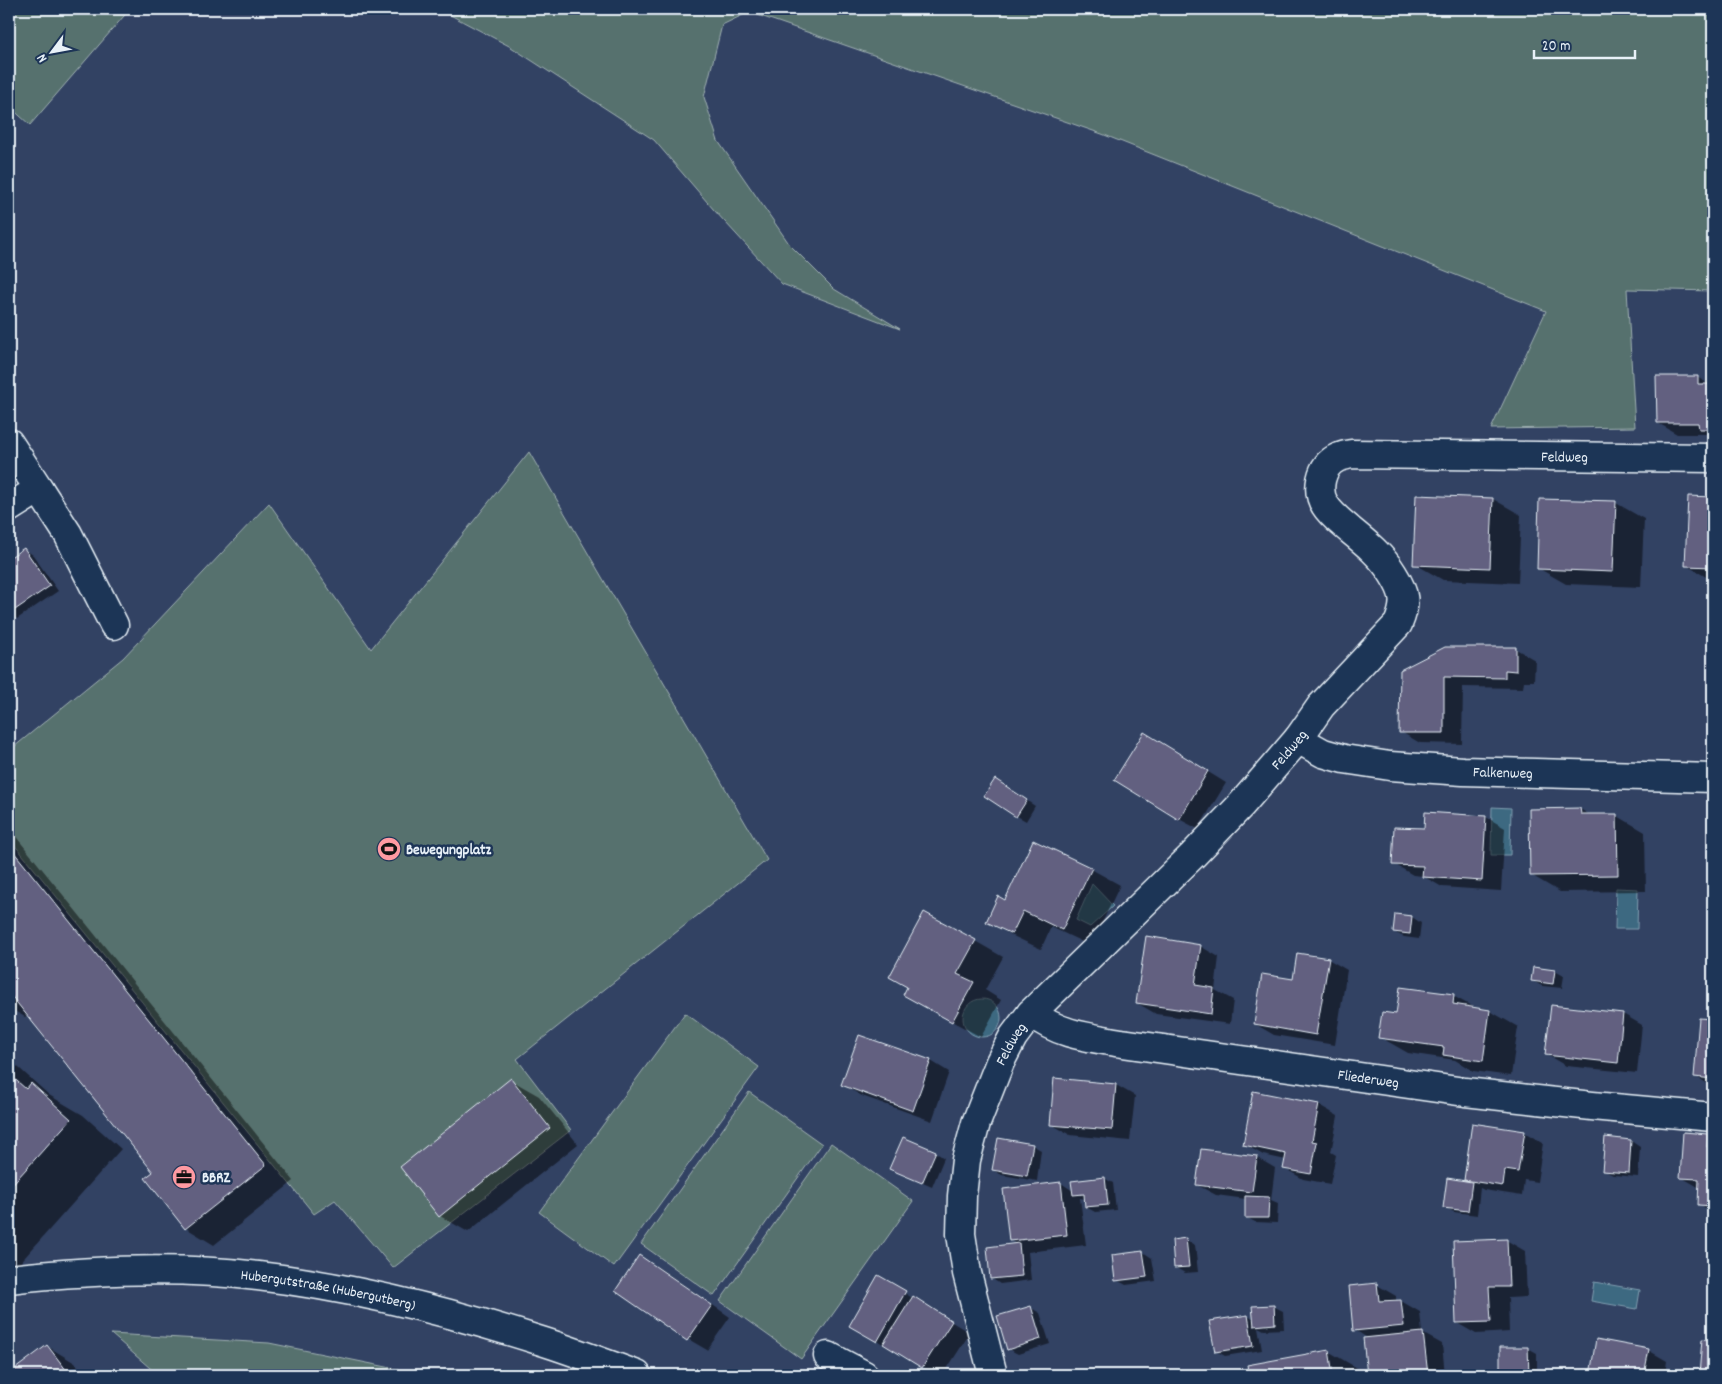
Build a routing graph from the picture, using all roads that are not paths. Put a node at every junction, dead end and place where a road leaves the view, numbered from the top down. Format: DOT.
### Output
graph roads {
  1 [pos="9,443"];
  2 [pos="1713,458"];
  3 [pos="39,489"];
  4 [pos="9,508"];
  5 [pos="114,626"];
  6 [pos="1298,739"];
  7 [pos="1713,778"];
  8 [pos="1031,1013"];
  9 [pos="1713,1117"];
  10 [pos="9,1279"];
  11 [pos="828,1356"];
  12 [pos="637,1375"];
  13 [pos="864,1375"];
  14 [pos="994,1375"];
  1 -- 3 [label="street"];
  2 -- 6 [label="street, Feldweg"];
  3 -- 4 [label="street"];
  3 -- 5 [label="street"];
  6 -- 7 [label="street, Falkenweg"];
  6 -- 8 [label="street, Feldweg"];
  8 -- 9 [label="street, Fliederweg"];
  8 -- 14 [label="street, Feldweg"];
  10 -- 12 [label="street, Hubergutstraße (Hubergutberg)"];
  11 -- 13 [label="street"];
}
